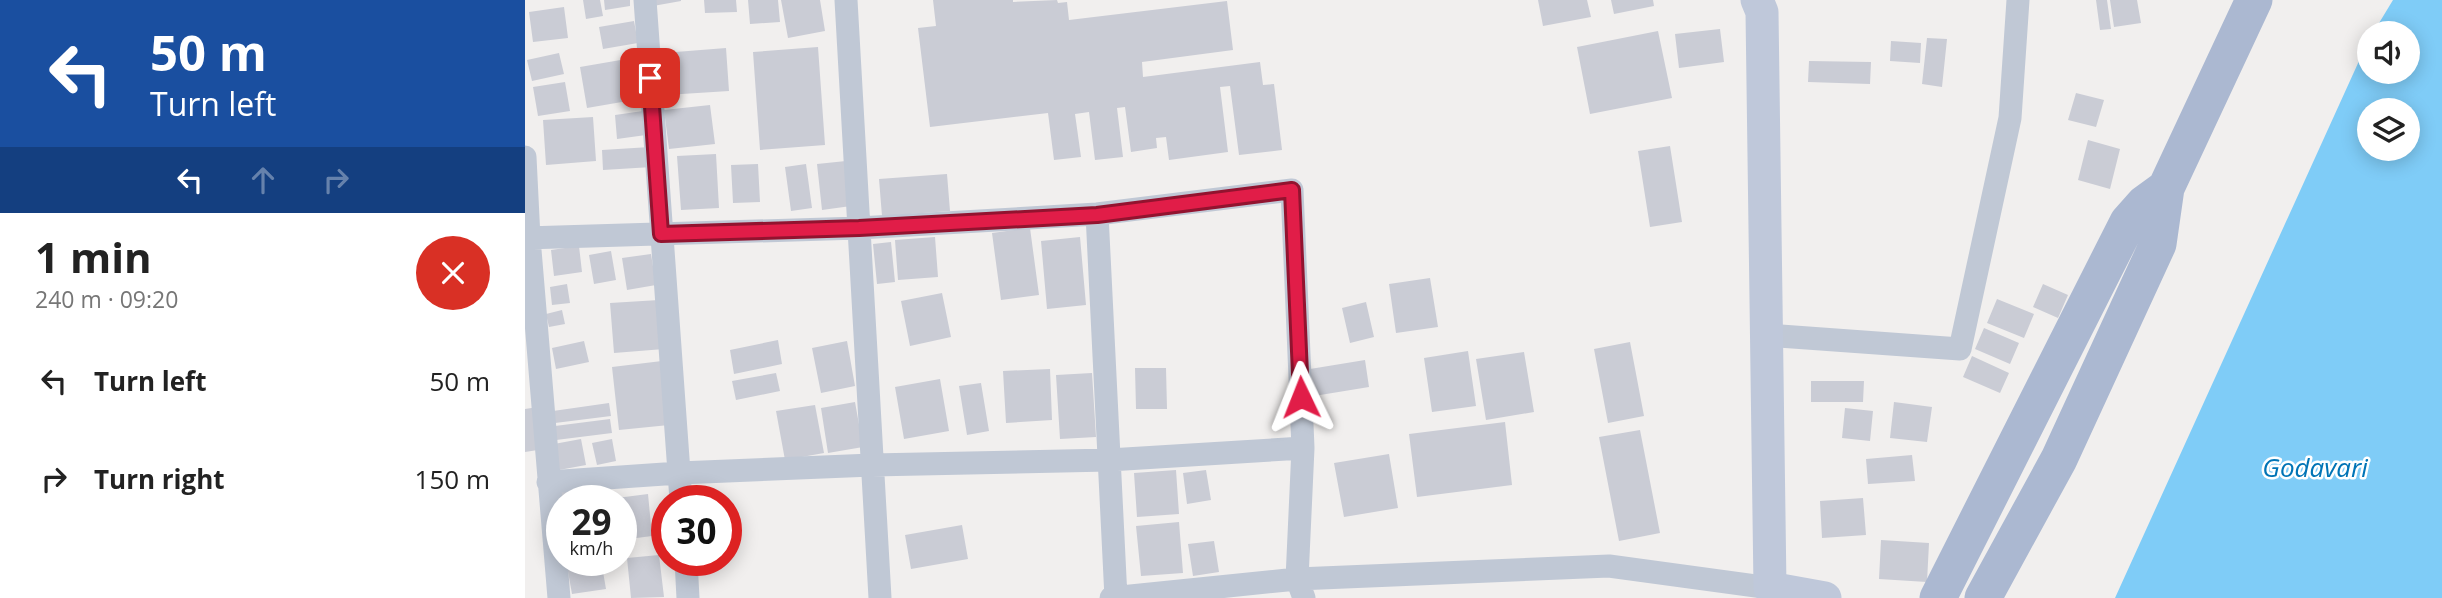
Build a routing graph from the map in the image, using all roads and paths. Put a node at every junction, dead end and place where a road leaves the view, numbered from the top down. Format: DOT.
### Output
graph roads {
  1 [pos="645,0"];
  2 [pos="846,0"];
  3 [pos="1757,0"];
  4 [pos="2018,0"];
  5 [pos="2254,0"];
  6 [pos="525,157"];
  7 [pos="2166,188"];
  8 [pos="1097,215"];
  9 [pos="859,228"];
  10 [pos="661,234"];
  11 [pos="527,238"];
  12 [pos="1766,335"];
  13 [pos="1303,448"];
  14 [pos="1109,460"];
  15 [pos="872,464"];
  16 [pos="679,473"];
  17 [pos="548,482"];
  18 [pos="680,485"];
  19 [pos="686,576"];
  20 [pos="1770,587"];
  21 [pos="1301,589"];
  22 [pos="559,598"];
  23 [pos="688,598"];
  24 [pos="880,598"];
  25 [pos="1115,598"];
  26 [pos="1825,598"];
  27 [pos="1938,598"];
  28 [pos="1983,598"];
  1 -- 10 [label="street"];
  2 -- 9 [label="street"];
  3 -- 12 [label="main road"];
  4 -- 12 [label="street"];
  5 -- 7 [label="main road"];
  6 -- 11 [label="street"];
  7 -- 27 [label="main road"];
  7 -- 28 [label="main road"];
  8 -- 9 [label="street"];
  8 -- 13 [label="street"];
  8 -- 14 [label="street"];
  9 -- 10 [label="street"];
  9 -- 15 [label="street"];
  10 -- 11 [label="street"];
  10 -- 16 [label="street"];
  11 -- 17 [label="street"];
  12 -- 20 [label="main road"];
  13 -- 14 [label="street"];
  13 -- 21 [label="street"];
  14 -- 15 [label="street"];
  14 -- 25 [label="street"];
  15 -- 16 [label="street"];
  15 -- 24 [label="street"];
  16 -- 17 [label="street"];
  16 -- 18 [label="street"];
  17 -- 22 [label="street"];
  19 -- 23 [label="street"];
  20 -- 21 [label="street"];
  20 -- 26 [label="main road"];
  21 -- 25 [label="street"];
}
